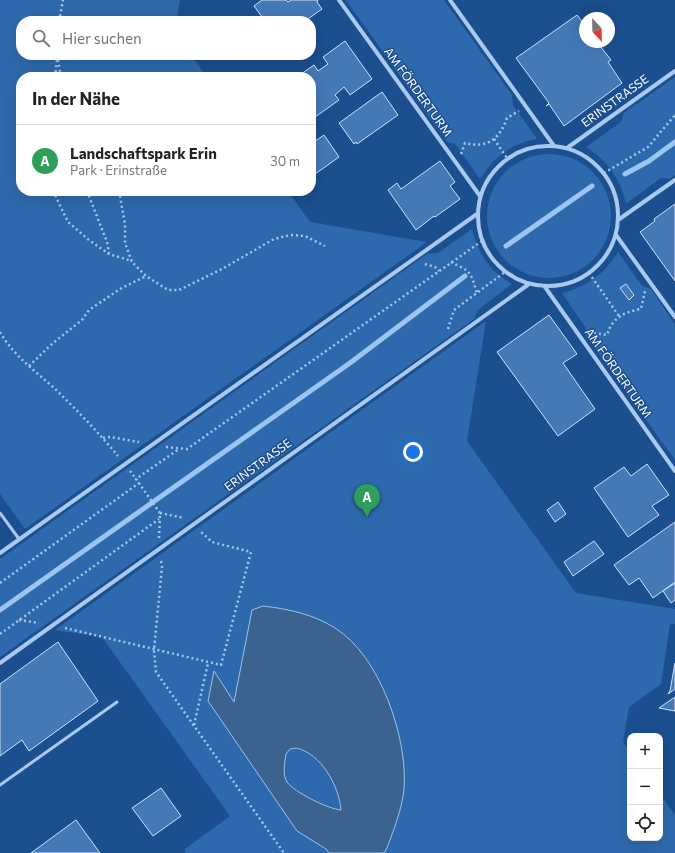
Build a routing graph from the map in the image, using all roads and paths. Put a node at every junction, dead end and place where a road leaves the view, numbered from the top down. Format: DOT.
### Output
graph roads {
  1 [pos="63,0"];
  2 [pos="339,0"];
  3 [pos="450,0"];
  4 [pos="60,16"];
  5 [pos="57,60"];
  6 [pos="58,60"];
  7 [pos="675,71"];
  8 [pos="55,72"];
  9 [pos="60,72"];
  10 [pos="526,107"];
  11 [pos="675,115"];
  12 [pos="494,139"];
  13 [pos="554,146"];
  14 [pos="567,148"];
  15 [pos="507,158"];
  16 [pos="454,159"];
  17 [pos="604,173"];
  18 [pos="675,180"];
  19 [pos="55,196"];
  20 [pos="89,196"];
  21 [pos="120,196"];
  22 [pos="480,196"];
  23 [pos="477,214"];
  24 [pos="618,220"];
  25 [pos="616,235"];
  26 [pos="482,241"];
  27 [pos="324,246"];
  28 [pos="109,254"];
  29 [pos="414,259"];
  30 [pos="132,262"];
  31 [pos="451,262"];
  32 [pos="439,271"];
  33 [pos="505,272"];
  34 [pos="589,274"];
  35 [pos="146,276"];
  36 [pos="651,283"];
  37 [pos="528,284"];
  38 [pos="545,287"];
  39 [pos="476,293"];
  40 [pos="619,316"];
  41 [pos="675,317"];
  42 [pos="0,332"];
  43 [pos="579,335"];
  44 [pos="447,343"];
  45 [pos="29,366"];
  46 [pos="125,465"];
  47 [pos="675,471"];
  48 [pos="136,479"];
  49 [pos="139,483"];
  50 [pos="0,513"];
  51 [pos="160,513"];
  52 [pos="160,519"];
  53 [pos="194,524"];
  54 [pos="19,540"];
  55 [pos="159,549"];
  56 [pos="0,553"];
  57 [pos="0,583"];
  58 [pos="20,620"];
  59 [pos="53,625"];
  60 [pos="0,634"];
  61 [pos="154,650"];
  62 [pos="0,663"];
  63 [pos="208,663"];
  64 [pos="117,702"];
  65 [pos="194,726"];
  66 [pos="0,785"];
  67 [pos="284,853"];
  1 -- 4 [label="path"];
  2 -- 16 [label="street, AM FÖRDERTURM"];
  3 -- 10 [label="street"];
  5 -- 8 [label="path"];
  6 -- 9 [label="path"];
  7 -- 14 [label="street, ERINSTRASSE"];
  10 -- 12 [label="path"];
  10 -- 13 [label="street"];
  11 -- 17 [label="path"];
  12 -- 15 [label="path"];
  12 -- 16 [label="path"];
  13 -- 14 [label="street"];
  13 -- 15 [label="street"];
  14 -- 17 [label="street"];
  15 -- 22 [label="street"];
  16 -- 22 [label="street, AM FÖRDERTURM"];
  17 -- 24 [label="street"];
  18 -- 24 [label="street"];
  19 -- 28 [label="path"];
  20 -- 28 [label="path"];
  21 -- 30 [label="path"];
  22 -- 23 [label="street"];
  23 -- 26 [label="street"];
  23 -- 29 [label="street"];
  24 -- 25 [label="street"];
  25 -- 34 [label="street"];
  25 -- 36 [label="street"];
  26 -- 31 [label="path"];
  26 -- 33 [label="street"];
  27 -- 35 [label="path"];
  28 -- 30 [label="path"];
  29 -- 32 [label="path"];
  29 -- 46 [label="street"];
  30 -- 35 [label="path"];
  31 -- 32 [label="path"];
  31 -- 39 [label="path"];
  32 -- 48 [label="path"];
  33 -- 37 [label="street"];
  33 -- 39 [label="path"];
  34 -- 38 [label="street"];
  34 -- 40 [label="path"];
  35 -- 45 [label="path"];
  36 -- 40 [label="path"];
  36 -- 41 [label="street"];
  37 -- 38 [label="street"];
  37 -- 44 [label="street, ERINSTRASSE"];
  38 -- 43 [label="street, AM FÖRDERTURM"];
  39 -- 44 [label="path"];
  40 -- 43 [label="path"];
  42 -- 45 [label="path"];
  43 -- 47 [label="street, AM FÖRDERTURM"];
  44 -- 53 [label="street, ERINSTRASSE"];
  45 -- 46 [label="path"];
  46 -- 48 [label="path"];
  46 -- 54 [label="street"];
  48 -- 49 [label="path"];
  49 -- 51 [label="path"];
  49 -- 57 [label="path"];
  50 -- 54 [label="lane"];
  51 -- 52 [label="path"];
  51 -- 53 [label="path"];
  52 -- 55 [label="path"];
  52 -- 58 [label="path"];
  53 -- 55 [label="street, ERINSTRASSE"];
  53 -- 63 [label="path"];
  54 -- 56 [label="street"];
  55 -- 59 [label="street, ERINSTRASSE"];
  55 -- 61 [label="path"];
  58 -- 59 [label="path"];
  58 -- 60 [label="path"];
  59 -- 61 [label="path"];
  59 -- 62 [label="street, ERINSTRASSE"];
  61 -- 63 [label="path"];
  61 -- 65 [label="path"];
  63 -- 65 [label="path"];
  64 -- 66 [label="lane"];
  65 -- 67 [label="path"];
}
